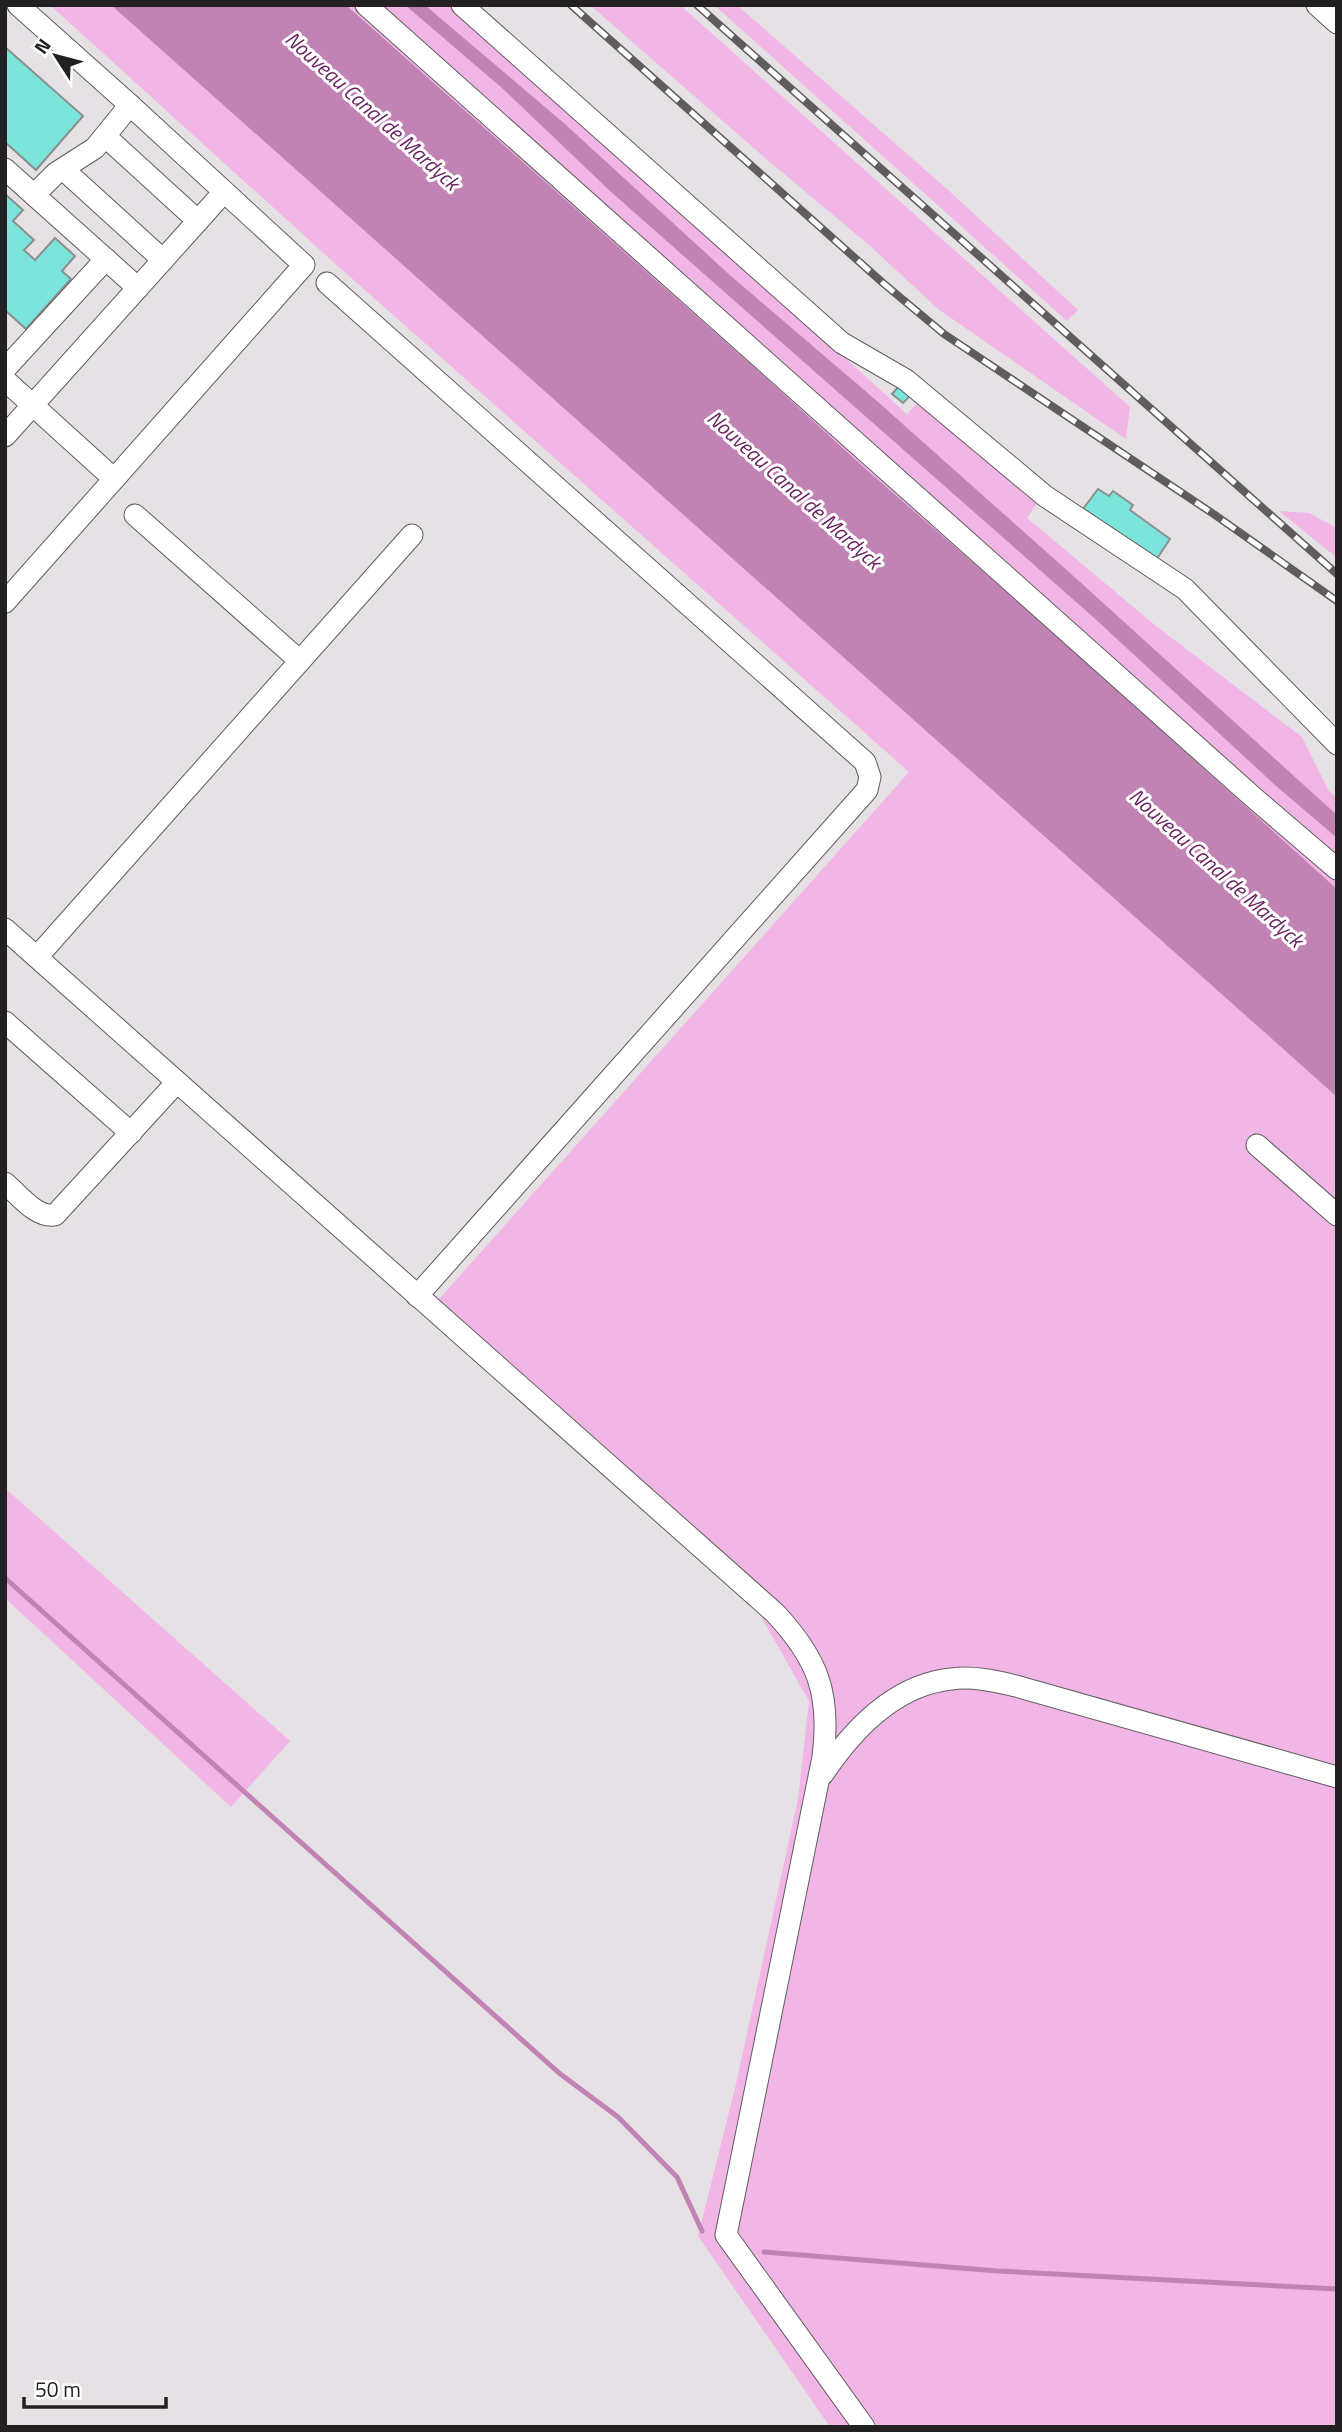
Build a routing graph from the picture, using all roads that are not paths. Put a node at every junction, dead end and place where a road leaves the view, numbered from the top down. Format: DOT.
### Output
graph roads {
  1 [pos="18,5"];
  2 [pos="366,5"];
  3 [pos="462,5"];
  4 [pos="1317,5"];
  5 [pos="1337,23"];
  6 [pos="130,105"];
  7 [pos="106,137"];
  8 [pos="5,169"];
  9 [pos="63,169"];
  10 [pos="223,193"];
  11 [pos="34,195"];
  12 [pos="198,221"];
  13 [pos="106,259"];
  14 [pos="163,260"];
  15 [pos="327,283"];
  16 [pos="138,288"];
  17 [pos="5,369"];
  18 [pos="5,380"];
  19 [pos="33,405"];
  20 [pos="5,436"];
  21 [pos="114,479"];
  22 [pos="135,515"];
  23 [pos="412,535"];
  24 [pos="5,601"];
  25 [pos="300,661"];
  26 [pos="1337,744"];
  27 [pos="1337,869"];
  28 [pos="5,929"];
  29 [pos="37,957"];
  30 [pos="5,1023"];
  31 [pos="177,1082"];
  32 [pos="131,1133"];
  33 [pos="1257,1145"];
  34 [pos="5,1184"];
  35 [pos="1337,1215"];
  36 [pos="424,1302"];
  37 [pos="1337,1777"];
  38 [pos="819,1778"];
  39 [pos="864,2427"];
  1 -- 6 [label="street"];
  2 -- 27 [label="street"];
  3 -- 26 [label="street"];
  4 -- 5 [label="street"];
  6 -- 7 [label="street"];
  6 -- 10 [label="street"];
  7 -- 9 [label="street"];
  7 -- 12 [label="street"];
  8 -- 11 [label="street"];
  9 -- 11 [label="street"];
  9 -- 14 [label="street"];
  10 -- 12 [label="street"];
  10 -- 21 [label="street"];
  11 -- 13 [label="street"];
  12 -- 14 [label="street"];
  13 -- 16 [label="street"];
  13 -- 17 [label="street"];
  14 -- 16 [label="street"];
  15 -- 36 [label="street"];
  16 -- 19 [label="street"];
  18 -- 19 [label="street"];
  19 -- 20 [label="street"];
  19 -- 21 [label="street"];
  21 -- 24 [label="street"];
  22 -- 25 [label="street"];
  23 -- 25 [label="street"];
  25 -- 29 [label="street"];
  28 -- 29 [label="street"];
  29 -- 31 [label="street"];
  30 -- 32 [label="street"];
  31 -- 32 [label="street"];
  31 -- 36 [label="street"];
  32 -- 34 [label="street"];
  33 -- 35 [label="street"];
  36 -- 38 [label="street"];
  37 -- 38 [label="street"];
  38 -- 39 [label="street"];
}
